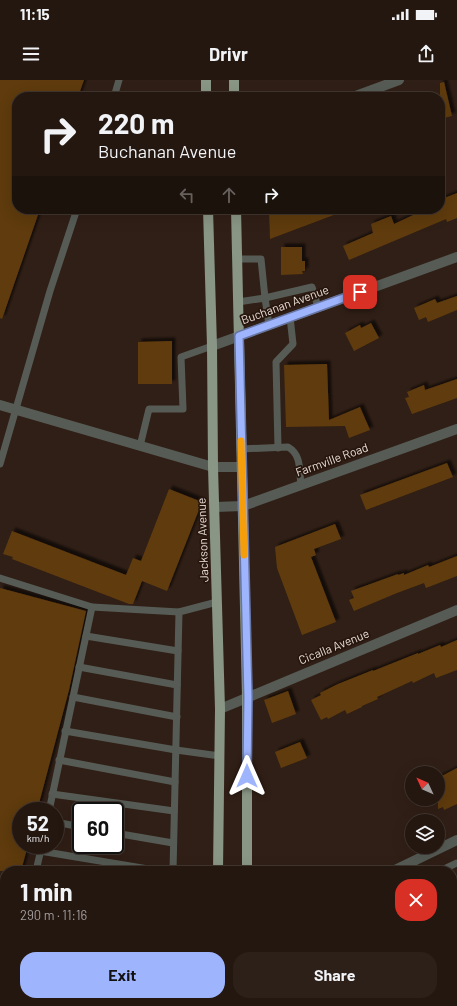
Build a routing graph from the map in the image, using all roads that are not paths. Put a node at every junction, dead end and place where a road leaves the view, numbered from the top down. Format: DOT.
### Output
graph roads {
  1 [pos="119,80"];
  2 [pos="206,80"];
  3 [pos="234,80"];
  4 [pos="399,80"];
  5 [pos="115,92"];
  6 [pos="206,92"];
  7 [pos="234,92"];
  8 [pos="367,92"];
  9 [pos="75,214"];
  10 [pos="208,214"];
  11 [pos="236,214"];
  12 [pos="457,257"];
  13 [pos="237,259"];
  14 [pos="265,298"];
  15 [pos="238,302"];
  16 [pos="318,307"];
  17 [pos="290,317"];
  18 [pos="269,325"];
  19 [pos="239,336"];
  20 [pos="212,346"];
  21 [pos="0,405"];
  22 [pos="17,410"];
  23 [pos="457,429"];
  24 [pos="140,446"];
  25 [pos="278,448"];
  26 [pos="241,449"];
  27 [pos="0,464"];
  28 [pos="213,467"];
  29 [pos="242,467"];
  30 [pos="301,486"];
  31 [pos="243,506"];
  32 [pos="215,507"];
  33 [pos="0,578"];
  34 [pos="218,602"];
  35 [pos="92,607"];
  36 [pos="457,610"];
  37 [pos="179,612"];
  38 [pos="86,636"];
  39 [pos="178,651"];
  40 [pos="79,667"];
  41 [pos="177,685"];
  42 [pos="73,697"];
  43 [pos="248,697"];
  44 [pos="220,709"];
  45 [pos="177,717"];
  46 [pos="66,731"];
  47 [pos="176,750"];
  48 [pos="220,756"];
  49 [pos="59,760"];
  50 [pos="175,782"];
  51 [pos="52,794"];
  52 [pos="51,802"];
  53 [pos="174,811"];
  54 [pos="124,835"];
  55 [pos="457,840"];
  56 [pos="174,843"];
  57 [pos="64,852"];
  58 [pos="40,854"];
  59 [pos="37,866"];
  60 [pos="134,866"];
  61 [pos="173,866"];
  62 [pos="218,866"];
  63 [pos="247,866"];
  64 [pos="414,866"];
  1 -- 5 [label="lane"];
  2 -- 6 [label="main road"];
  3 -- 7 [label="main road"];
  4 -- 8 [label="street"];
  9 -- 22 [label="lane"];
  10 -- 20 [label="main road, Jackson Avenue"];
  11 -- 13 [label="main road"];
  12 -- 16 [label="street, Buchanan Avenue"];
  13 -- 14 [label="lane"];
  13 -- 15 [label="main road"];
  14 -- 15 [label="lane"];
  14 -- 16 [label="lane"];
  14 -- 18 [label="lane"];
  15 -- 19 [label="main road"];
  16 -- 17 [label="street, Buchanan Avenue"];
  17 -- 18 [label="street, Buchanan Avenue"];
  17 -- 25 [label="lane"];
  18 -- 19 [label="street, Buchanan Avenue"];
  19 -- 20 [label="street, Buchanan Avenue"];
  19 -- 26 [label="main road"];
  20 -- 24 [label="lane"];
  20 -- 28 [label="main road, Jackson Avenue"];
  21 -- 22 [label="street"];
  22 -- 24 [label="street"];
  22 -- 27 [label="lane"];
  23 -- 30 [label="street, Farmville Road"];
  24 -- 28 [label="street"];
  25 -- 26 [label="lane"];
  25 -- 30 [label="lane"];
  26 -- 29 [label="main road"];
  28 -- 29 [label="street"];
  28 -- 32 [label="main road, Jackson Avenue"];
  29 -- 31 [label="main road"];
  30 -- 31 [label="street, Farmville Road"];
  31 -- 32 [label="street, Farmville Road"];
  31 -- 43 [label="main road"];
  32 -- 34 [label="main road, Jackson Avenue"];
  33 -- 35 [label="lane"];
  34 -- 37 [label="lane"];
  34 -- 44 [label="main road, Jackson Avenue"];
  35 -- 37 [label="lane"];
  35 -- 38 [label="lane"];
  36 -- 43 [label="street, Cicalla Avenue"];
  37 -- 39 [label="lane"];
  38 -- 39 [label="lane"];
  38 -- 40 [label="lane"];
  39 -- 41 [label="lane"];
  40 -- 41 [label="lane"];
  40 -- 42 [label="lane"];
  41 -- 45 [label="lane"];
  42 -- 45 [label="lane"];
  42 -- 46 [label="lane"];
  43 -- 44 [label="street, Cicalla Avenue"];
  43 -- 63 [label="main road"];
  44 -- 48 [label="main road, Jackson Avenue"];
  45 -- 47 [label="lane"];
  46 -- 47 [label="lane"];
  46 -- 49 [label="lane"];
  47 -- 48 [label="lane"];
  47 -- 50 [label="lane"];
  48 -- 62 [label="main road, Jackson Avenue"];
  49 -- 50 [label="lane"];
  49 -- 51 [label="lane"];
  50 -- 53 [label="lane"];
  51 -- 52 [label="lane"];
  51 -- 53 [label="lane"];
  53 -- 56 [label="lane"];
  54 -- 56 [label="lane"];
  55 -- 64 [label="street"];
  56 -- 61 [label="lane"];
  57 -- 60 [label="lane"];
  58 -- 59 [label="lane"];
}
